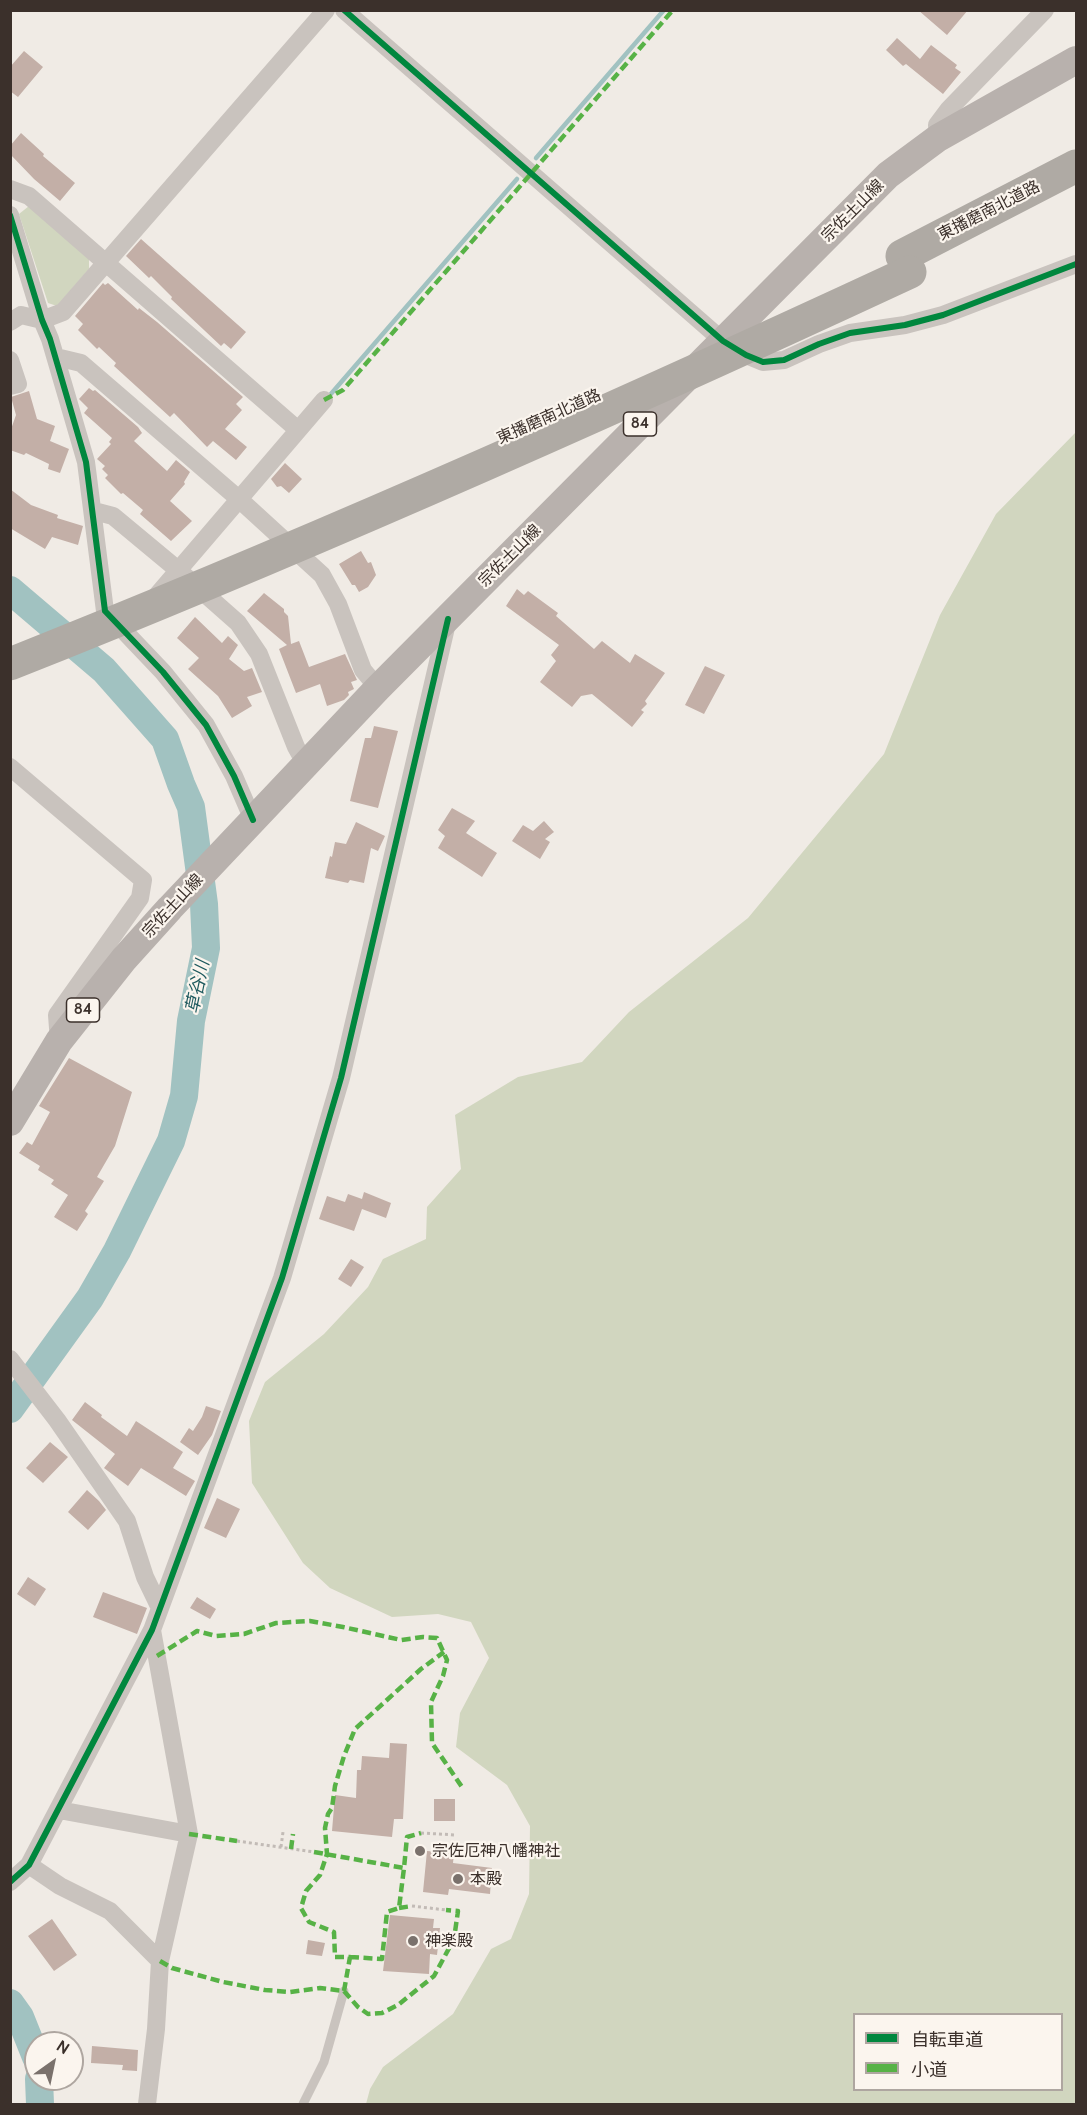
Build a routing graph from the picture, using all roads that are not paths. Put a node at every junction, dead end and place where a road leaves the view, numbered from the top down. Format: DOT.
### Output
graph roads {
  1 [pos="326,10"];
  2 [pos="344,10"];
  3 [pos="1045,10"];
  4 [pos="1077,60"];
  5 [pos="938,138"];
  6 [pos="1072,179"];
  7 [pos="10,189"];
  8 [pos="10,215"];
  9 [pos="106,263"];
  10 [pos="906,264"];
  11 [pos="1077,264"];
  12 [pos="42,320"];
  13 [pos="10,322"];
  14 [pos="723,341"];
  15 [pos="56,357"];
  16 [pos="10,360"];
  17 [pos="10,386"];
  18 [pos="324,400"];
  19 [pos="298,430"];
  20 [pos="240,500"];
  21 [pos="94,511"];
  22 [pos="178,570"];
  23 [pos="448,619"];
  24 [pos="125,632"];
  25 [pos="10,644"];
  26 [pos="10,664"];
  27 [pos="378,688"];
  28 [pos="306,765"];
  29 [pos="10,767"];
  30 [pos="247,827"];
  31 [pos="59,1041"];
  32 [pos="10,1122"];
  33 [pos="10,1359"];
  34 [pos="159,1606"];
  35 [pos="152,1630"];
  36 [pos="59,1810"];
  37 [pos="189,1833"];
  38 [pos="29,1866"];
  39 [pos="10,1882"];
  40 [pos="160,1961"];
  41 [pos="344,1991"];
  42 [pos="147,2104"];
  43 [pos="303,2104"];
  1 -- 9 [label="street"];
  2 -- 14 [label="street"];
  3 -- 5 [label="street"];
  4 -- 5 [label="main road, 宗佐土山線 / 84"];
  5 -- 14 [label="main road, 宗佐土山線 / 84"];
  6 -- 10 [label="highway, 東播磨南北道路"];
  7 -- 9 [label="street"];
  8 -- 12 [label="street"];
  9 -- 12 [label="street"];
  9 -- 19 [label="street"];
  10 -- 25 [label="highway, 東播磨南北道路"];
  10 -- 26 [label="highway, 東播磨南北道路, bridge"];
  11 -- 14 [label="street"];
  12 -- 13 [label="street"];
  12 -- 15 [label="street"];
  14 -- 23 [label="main road, 宗佐土山線 / 84"];
  15 -- 20 [label="street"];
  15 -- 21 [label="street"];
  16 -- 17 [label="street"];
  18 -- 19 [label="street"];
  19 -- 20 [label="street"];
  20 -- 22 [label="street"];
  20 -- 27 [label="street"];
  21 -- 22 [label="street"];
  21 -- 24 [label="street"];
  22 -- 24 [label="street"];
  22 -- 28 [label="street"];
  23 -- 27 [label="main road, 宗佐土山線 / 84"];
  23 -- 34 [label="street"];
  24 -- 30 [label="street"];
  27 -- 28 [label="main road, 宗佐土山線 / 84"];
  28 -- 30 [label="main road, 宗佐土山線 / 84"];
  29 -- 31 [label="street"];
  30 -- 31 [label="main road, 宗佐土山線 / 84"];
  31 -- 32 [label="main road, 宗佐土山線 / 84"];
  33 -- 34 [label="street"];
  34 -- 35 [label="street"];
  35 -- 36 [label="street"];
  35 -- 37 [label="street"];
  36 -- 37 [label="street"];
  36 -- 38 [label="street"];
  37 -- 40 [label="street"];
  38 -- 39 [label="street"];
  38 -- 40 [label="street"];
  40 -- 42 [label="street"];
  41 -- 43 [label="lane"];
}
